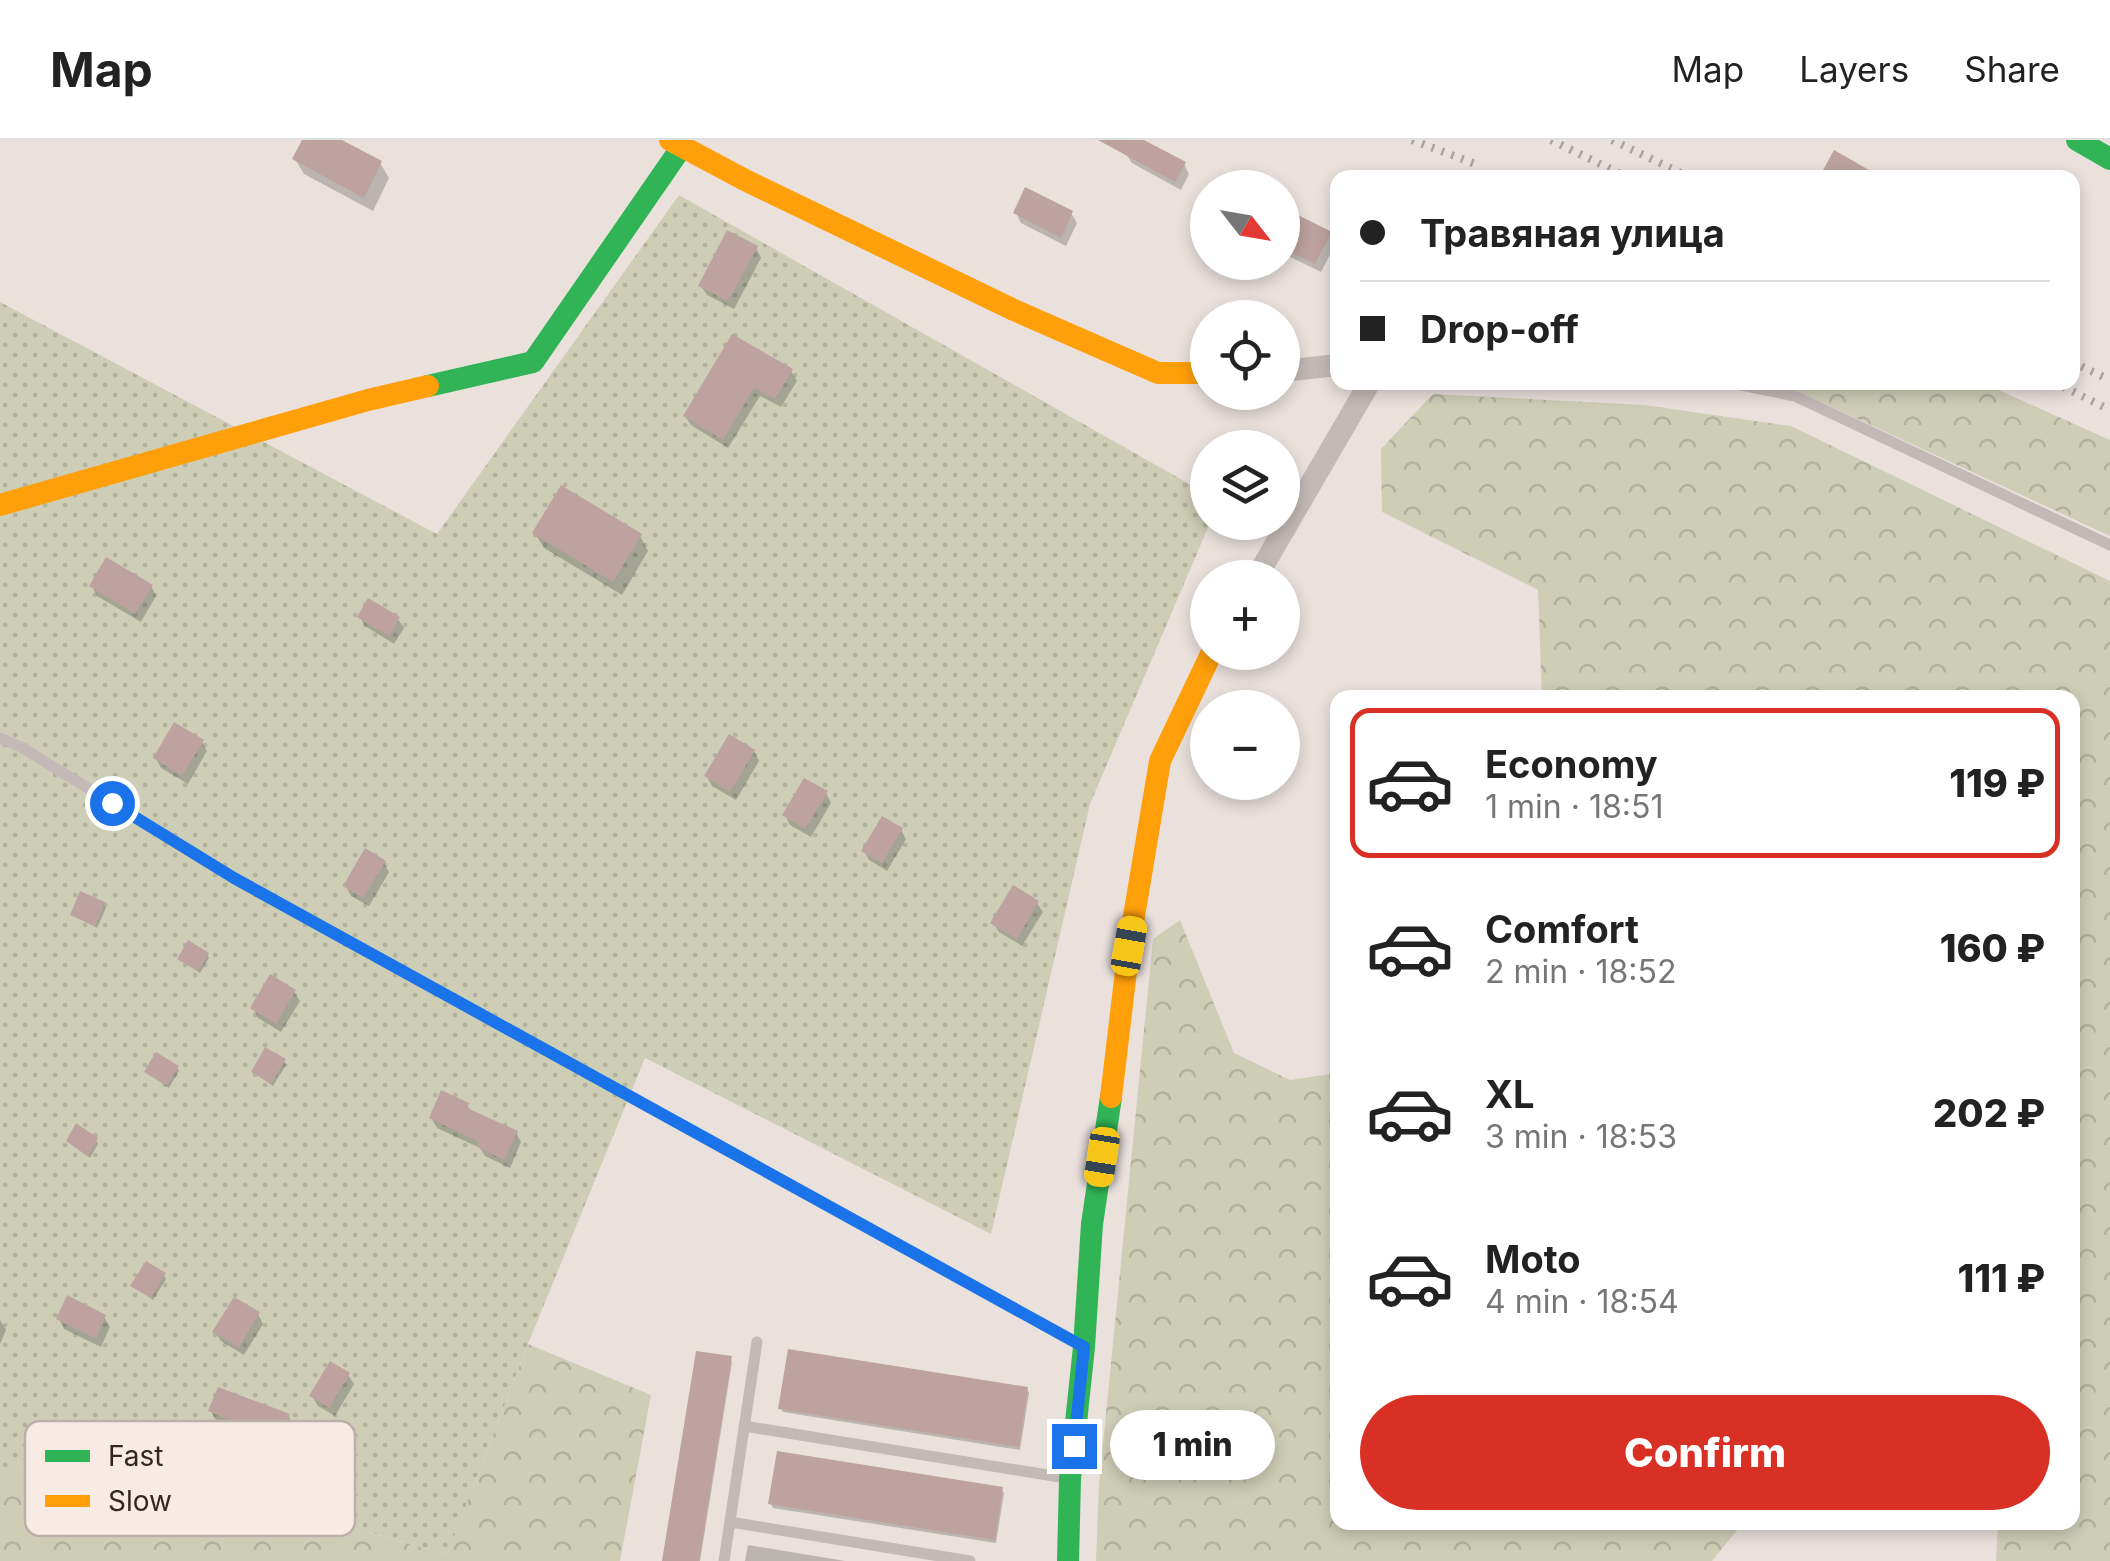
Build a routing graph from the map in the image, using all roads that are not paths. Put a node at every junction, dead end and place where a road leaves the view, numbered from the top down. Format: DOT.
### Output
graph roads {
  1 [pos="2077,140"];
  2 [pos="676,144"];
  3 [pos="2110,159"];
  4 [pos="1330,366"];
  5 [pos="1300,369"];
  6 [pos="1190,373"];
  7 [pos="1365,390"];
  8 [pos="1765,390"];
  9 [pos="0,505"];
  10 [pos="2110,545"];
  11 [pos="1266,560"];
  12 [pos="1203,670"];
  13 [pos="0,738"];
  14 [pos="756,1342"];
  15 [pos="1084,1347"];
  16 [pos="744,1426"];
  17 [pos="1070,1479"];
  18 [pos="730,1522"];
  19 [pos="724,1561"];
  20 [pos="970,1561"];
  21 [pos="1068,1561"];
  1 -- 3 [label="street"];
  2 -- 6 [label="street"];
  2 -- 9 [label="street"];
  4 -- 5 [label="street"];
  7 -- 11 [label="street"];
  8 -- 10 [label="lane"];
  12 -- 15 [label="street"];
  13 -- 15 [label="lane"];
  14 -- 16 [label="lane"];
  15 -- 17 [label="street"];
  16 -- 17 [label="lane"];
  16 -- 18 [label="lane"];
  17 -- 21 [label="street"];
  18 -- 19 [label="lane"];
  18 -- 20 [label="lane"];
}
